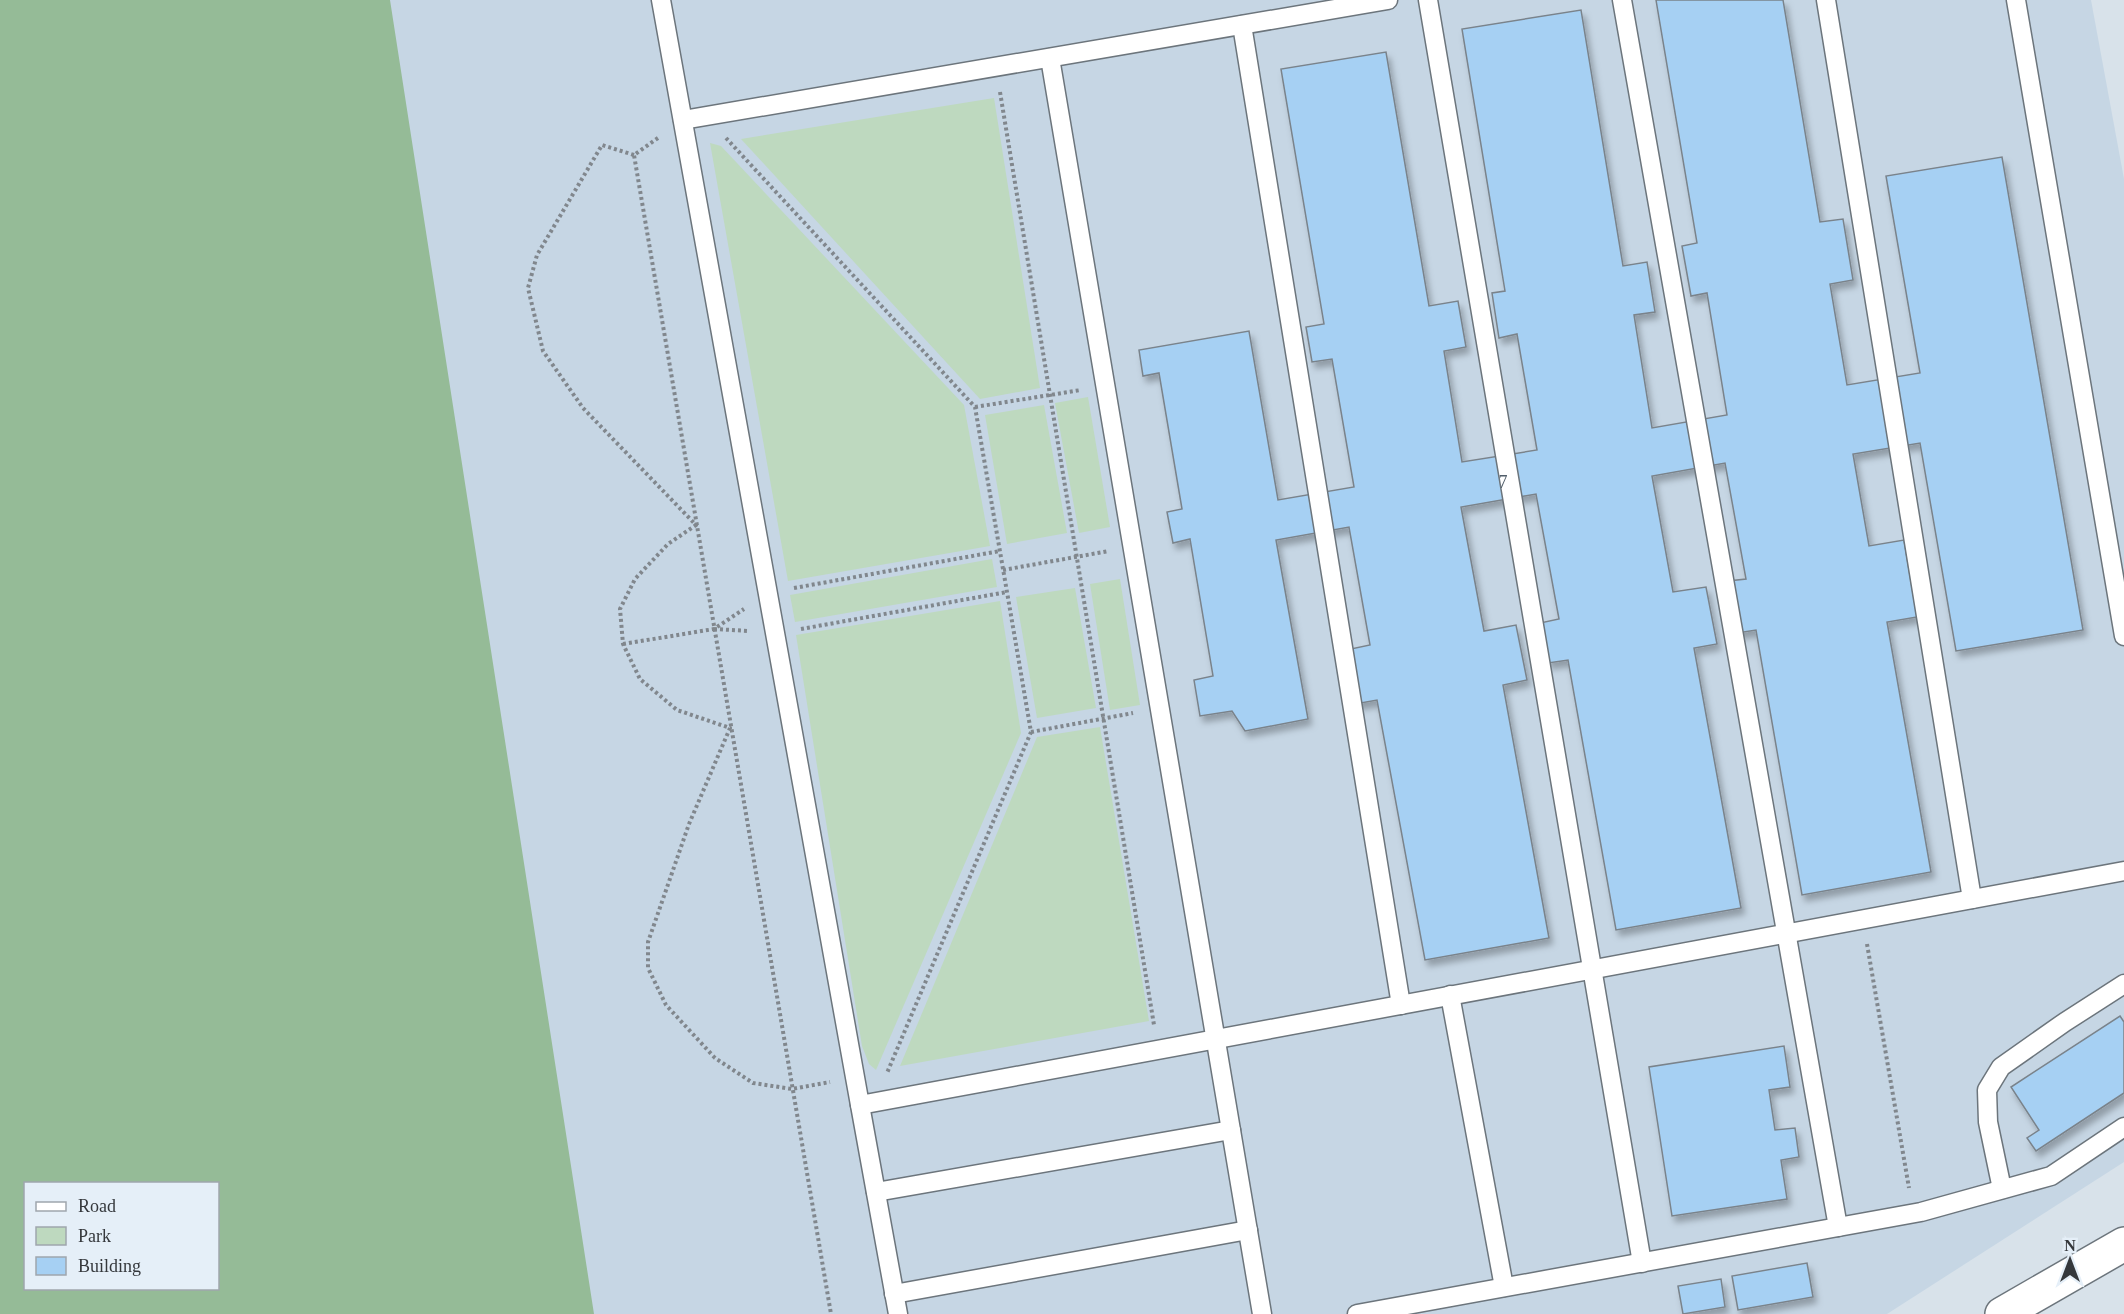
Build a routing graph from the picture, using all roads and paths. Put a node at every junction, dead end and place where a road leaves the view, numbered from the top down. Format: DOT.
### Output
graph roads {
  1 [pos="662,0"];
  2 [pos="1388,0"];
  3 [pos="1428,0"];
  4 [pos="1623,0"];
  5 [pos="1826,0"];
  6 [pos="2016,0"];
  7 [pos="1242,25"];
  8 [pos="1050,58"];
  9 [pos="996,67"];
  10 [pos="705,116"];
  11 [pos="683,120"];
  12 [pos="634,155"];
  13 [pos="1105,385"];
  14 [pos="1050,395"];
  15 [pos="975,407"];
  16 [pos="696,525"];
  17 [pos="1133,547"];
  18 [pos="1000,551"];
  19 [pos="1077,557"];
  20 [pos="1003,570"];
  21 [pos="1007,592"];
  22 [pos="768,593"];
  23 [pos="714,628"];
  24 [pos="775,633"];
  25 [pos="2124,636"];
  26 [pos="623,644"];
  27 [pos="1104,719"];
  28 [pos="730,728"];
  29 [pos="1031,732"];
  30 [pos="2124,871"];
  31 [pos="1972,899"];
  32 [pos="1863,920"];
  33 [pos="1786,934"];
  34 [pos="1593,969"];
  35 [pos="2124,984"];
  36 [pos="1450,995"];
  37 [pos="1401,1005"];
  38 [pos="1216,1039"];
  39 [pos="1158,1049"];
  40 [pos="855,1077"];
  41 [pos="792,1089"];
  42 [pos="867,1103"];
  43 [pos="2124,1127"];
  44 [pos="1231,1130"];
  45 [pos="2002,1189"];
  46 [pos="876,1192"];
  47 [pos="1914,1213"];
  48 [pos="1838,1227"];
  49 [pos="1248,1230"];
  50 [pos="2124,1244"];
  51 [pos="1642,1263"];
  52 [pos="1504,1287"];
  53 [pos="894,1294"];
  54 [pos="831,1314"];
  55 [pos="898,1314"];
  56 [pos="1262,1314"];
  57 [pos="1357,1314"];
  58 [pos="2002,1314"];
  1 -- 11 [label="lane"];
  2 -- 7 [label="lane"];
  3 -- 34 [label="lane"];
  4 -- 33 [label="lane"];
  5 -- 31 [label="lane"];
  6 -- 25 [label="lane"];
  7 -- 8 [label="lane"];
  7 -- 37 [label="lane"];
  8 -- 9 [label="lane"];
  8 -- 13 [label="lane"];
  9 -- 10 [label="lane"];
  9 -- 14 [label="path"];
  10 -- 11 [label="lane"];
  10 -- 15 [label="path"];
  11 -- 12 [label="path"];
  11 -- 22 [label="lane"];
  12 -- 16 [label="path"];
  12 -- 16 [label="path"];
  13 -- 14 [label="path"];
  13 -- 17 [label="lane"];
  14 -- 15 [label="path"];
  14 -- 19 [label="path"];
  15 -- 18 [label="path"];
  16 -- 23 [label="path"];
  16 -- 26 [label="path"];
  17 -- 19 [label="path"];
  17 -- 38 [label="lane"];
  18 -- 20 [label="path"];
  18 -- 22 [label="path"];
  19 -- 20 [label="path"];
  19 -- 27 [label="path"];
  20 -- 21 [label="path"];
  21 -- 24 [label="path"];
  21 -- 29 [label="path"];
  22 -- 23 [label="path"];
  22 -- 24 [label="lane"];
  23 -- 24 [label="path"];
  23 -- 26 [label="path"];
  23 -- 28 [label="path"];
  24 -- 40 [label="lane"];
  26 -- 28 [label="path"];
  27 -- 29 [label="path"];
  27 -- 39 [label="path"];
  28 -- 41 [label="path"];
  28 -- 41 [label="path"];
  29 -- 42 [label="path"];
  30 -- 31 [label="lane"];
  31 -- 32 [label="lane"];
  32 -- 33 [label="lane"];
  32 -- 47 [label="path"];
  33 -- 34 [label="lane"];
  33 -- 48 [label="lane"];
  34 -- 36 [label="lane"];
  34 -- 51 [label="lane"];
  35 -- 45 [label="lane"];
  36 -- 37 [label="lane"];
  36 -- 52 [label="lane"];
  37 -- 38 [label="lane"];
  38 -- 39 [label="lane"];
  38 -- 44 [label="lane"];
  39 -- 42 [label="lane"];
  40 -- 41 [label="path"];
  40 -- 42 [label="lane"];
  41 -- 54 [label="path"];
  42 -- 46 [label="lane"];
  43 -- 45 [label="lane"];
  44 -- 46 [label="lane"];
  44 -- 49 [label="lane"];
  45 -- 47 [label="lane"];
  46 -- 53 [label="lane"];
  47 -- 48 [label="lane"];
  48 -- 51 [label="lane"];
  49 -- 53 [label="lane"];
  49 -- 56 [label="lane"];
  50 -- 58 [label="street"];
  51 -- 52 [label="lane"];
  52 -- 57 [label="lane"];
  53 -- 55 [label="lane"];
}
